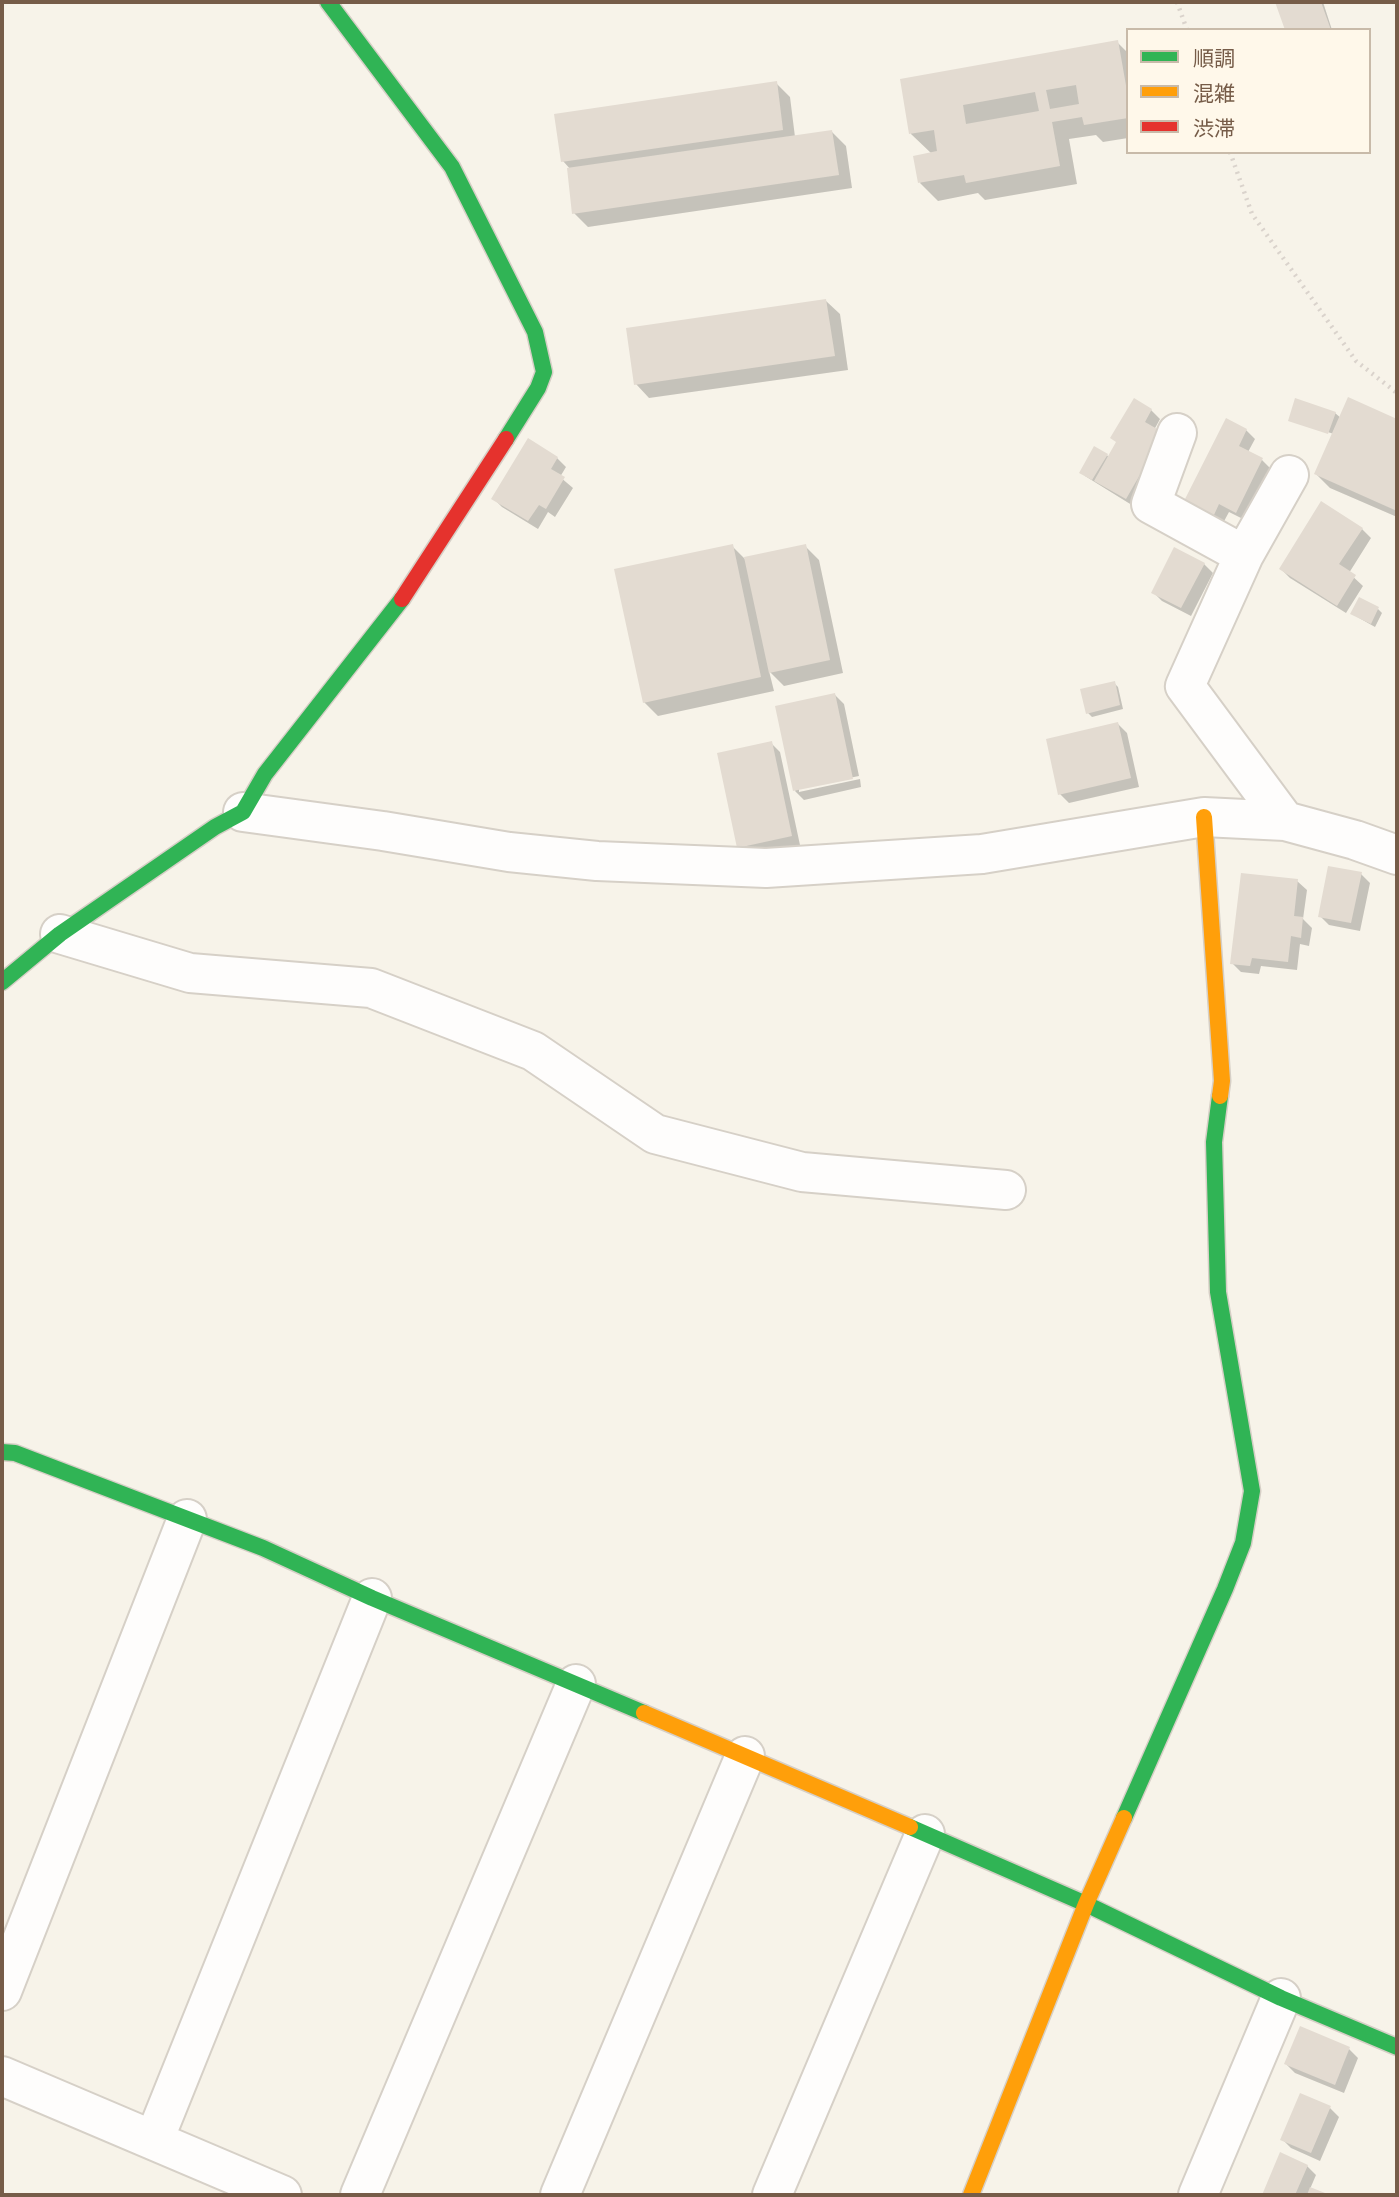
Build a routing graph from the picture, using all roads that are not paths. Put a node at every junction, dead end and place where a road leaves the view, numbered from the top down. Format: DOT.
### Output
graph roads {
  1 [pos="327,2"];
  2 [pos="1177,433"];
  3 [pos="1289,475"];
  4 [pos="1244,555"];
  5 [pos="243,812"];
  6 [pos="1204,817"];
  7 [pos="1285,821"];
  8 [pos="1397,855"];
  9 [pos="60,934"];
  10 [pos="2,982"];
  11 [pos="1006,1190"];
  12 [pos="2,1452"];
  13 [pos="187,1518"];
  14 [pos="372,1598"];
  15 [pos="576,1684"];
  16 [pos="745,1756"];
  17 [pos="925,1834"];
  18 [pos="1086,1904"];
  19 [pos="2,1991"];
  20 [pos="1281,1998"];
  21 [pos="1397,2047"];
  22 [pos="2,2076"];
  23 [pos="154,2140"];
  24 [pos="282,2195"];
  25 [pos="360,2195"];
  26 [pos="560,2195"];
  27 [pos="772,2195"];
  28 [pos="971,2195"];
  29 [pos="1198,2195"];
  1 -- 5 [label="street"];
  2 -- 4 [label="street"];
  3 -- 4 [label="street"];
  4 -- 7 [label="street"];
  5 -- 6 [label="street"];
  5 -- 9 [label="street"];
  6 -- 7 [label="street"];
  6 -- 18 [label="street"];
  7 -- 8 [label="street"];
  9 -- 10 [label="street"];
  9 -- 11 [label="street"];
  12 -- 13 [label="street"];
  13 -- 14 [label="street"];
  13 -- 19 [label="street"];
  14 -- 15 [label="street"];
  14 -- 23 [label="street"];
  15 -- 16 [label="street"];
  15 -- 25 [label="street"];
  16 -- 17 [label="street"];
  16 -- 26 [label="street"];
  17 -- 18 [label="street"];
  17 -- 27 [label="street"];
  18 -- 20 [label="street"];
  18 -- 28 [label="street"];
  20 -- 21 [label="street"];
  20 -- 29 [label="street"];
  22 -- 23 [label="street"];
  23 -- 24 [label="street"];
}
